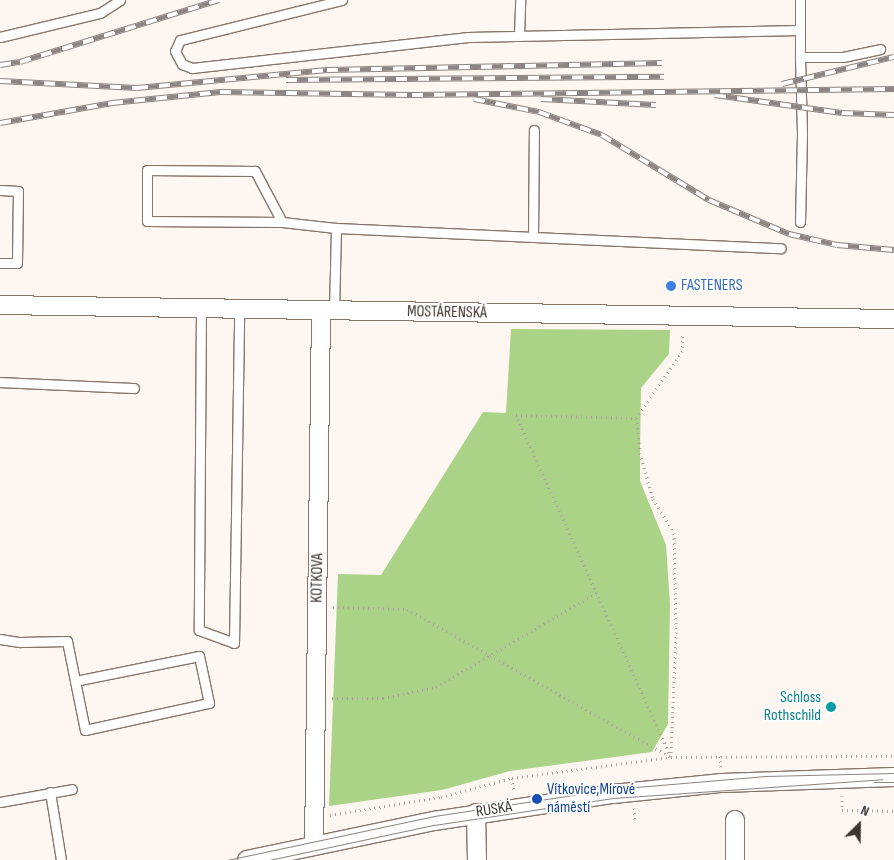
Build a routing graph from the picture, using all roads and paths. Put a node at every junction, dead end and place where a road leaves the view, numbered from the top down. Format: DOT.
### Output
graph roads {
  1 [pos="120,0"];
  2 [pos="342,0"];
  3 [pos="520,0"];
  4 [pos="800,0"];
  5 [pos="800,30"];
  6 [pos="519,36"];
  7 [pos="0,37"];
  8 [pos="880,49"];
  9 [pos="800,57"];
  10 [pos="534,130"];
  11 [pos="0,190"];
  12 [pos="282,222"];
  13 [pos="800,222"];
  14 [pos="336,228"];
  15 [pos="533,237"];
  16 [pos="781,248"];
  17 [pos="0,263"];
  18 [pos="0,305"];
  19 [pos="201,308"];
  20 [pos="239,309"];
  21 [pos="328,310"];
  22 [pos="684,317"];
  23 [pos="894,319"];
  24 [pos="0,382"];
  25 [pos="134,388"];
  26 [pos="636,418"];
  27 [pos="598,593"];
  28 [pos="318,607"];
  29 [pos="0,639"];
  30 [pos="494,655"];
  31 [pos="75,681"];
  32 [pos="316,698"];
  33 [pos="894,756"];
  34 [pos="671,757"];
  35 [pos="894,777"];
  36 [pos="72,789"];
  37 [pos="50,792"];
  38 [pos="0,802"];
  39 [pos="476,813"];
  40 [pos="315,818"];
  41 [pos="735,820"];
  42 [pos="314,846"];
  43 [pos="61,860"];
  44 [pos="247,860"];
  45 [pos="478,860"];
  46 [pos="735,860"];
  1 -- 7 [label="lane"];
  2 -- 6 [label="lane"];
  3 -- 6 [label="lane"];
  4 -- 5 [label="lane"];
  5 -- 6 [label="lane"];
  5 -- 9 [label="lane"];
  8 -- 9 [label="lane"];
  9 -- 13 [label="lane"];
  10 -- 15 [label="lane"];
  11 -- 17 [label="lane"];
  12 -- 12 [label="lane"];
  12 -- 14 [label="lane"];
  14 -- 15 [label="lane"];
  14 -- 21 [label="lane"];
  15 -- 16 [label="lane"];
  18 -- 19 [label="street, MOSTÁRENSKÁ"];
  19 -- 20 [label="street, MOSTÁRENSKÁ"];
  19 -- 20 [label="lane"];
  20 -- 21 [label="street, MOSTÁRENSKÁ"];
  21 -- 22 [label="street, MOSTÁRENSKÁ"];
  21 -- 28 [label="street, KOTKOVA"];
  22 -- 23 [label="street, MOSTÁRENSKÁ"];
  22 -- 26 [label="path"];
  24 -- 25 [label="lane"];
  26 -- 27 [label="path"];
  26 -- 34 [label="path"];
  27 -- 30 [label="path"];
  27 -- 34 [label="path"];
  28 -- 30 [label="path"];
  28 -- 32 [label="street, KOTKOVA"];
  29 -- 31 [label="lane"];
  30 -- 32 [label="path"];
  30 -- 34 [label="path"];
  31 -- 31 [label="lane"];
  32 -- 40 [label="street, KOTKOVA"];
  33 -- 34 [label="path"];
  34 -- 40 [label="path"];
  35 -- 39 [label="street, RUSKÁ"];
  36 -- 37 [label="lane"];
  37 -- 38 [label="lane"];
  37 -- 43 [label="lane"];
  39 -- 42 [label="street, RUSKÁ"];
  39 -- 45 [label="street"];
  40 -- 42 [label="street, KOTKOVA"];
  41 -- 46 [label="street"];
  42 -- 44 [label="street, RUSKÁ"];
}
